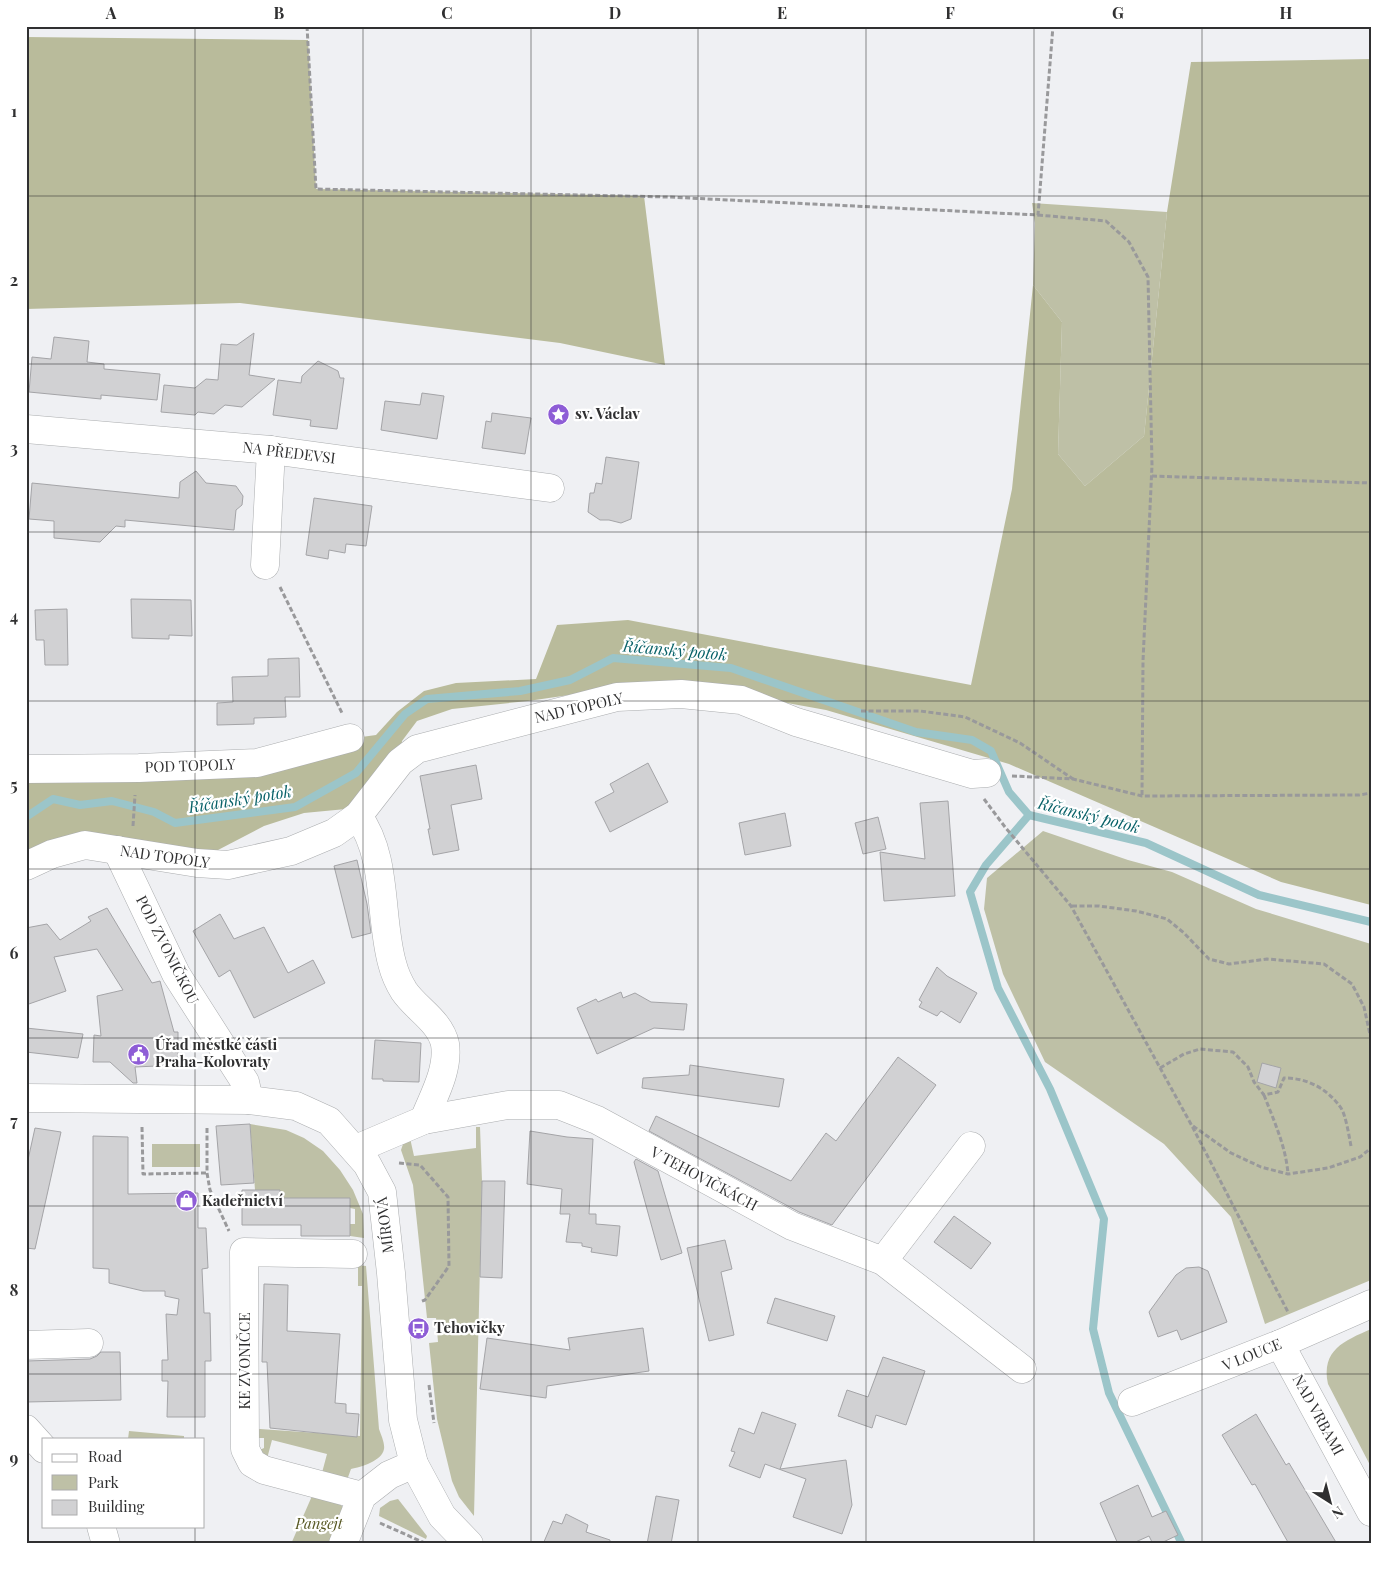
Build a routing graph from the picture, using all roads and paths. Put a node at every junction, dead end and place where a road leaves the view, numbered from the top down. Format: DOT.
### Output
graph roads {
  1 [pos="307,26"];
  2 [pos="1053,26"];
  3 [pos="1038,215"];
  4 [pos="26,429"];
  5 [pos="271,450"];
  6 [pos="1152,476"];
  7 [pos="1371,483"];
  8 [pos="550,488"];
  9 [pos="265,565"];
  10 [pos="877,712"];
  11 [pos="350,738"];
  12 [pos="26,769"];
  13 [pos="979,774"];
  14 [pos="1024,778"];
  15 [pos="1073,779"];
  16 [pos="135,793"];
  17 [pos="1371,793"];
  18 [pos="1142,796"];
  19 [pos="358,816"];
  20 [pos="132,827"];
  21 [pos="1005,827"];
  22 [pos="117,850"];
  23 [pos="26,866"];
  24 [pos="1071,906"];
  25 [pos="1371,1039"];
  26 [pos="1160,1068"];
  27 [pos="1264,1095"];
  28 [pos="26,1098"];
  29 [pos="249,1100"];
  30 [pos="424,1120"];
  31 [pos="1192,1126"];
  32 [pos="142,1128"];
  33 [pos="971,1146"];
  34 [pos="1351,1146"];
  35 [pos="1371,1148"];
  36 [pos="356,1150"];
  37 [pos="399,1163"];
  38 [pos="206,1173"];
  39 [pos="1288,1174"];
  40 [pos="353,1254"];
  41 [pos="884,1261"];
  42 [pos="420,1302"];
  43 [pos="1371,1304"];
  44 [pos="1289,1340"];
  45 [pos="89,1343"];
  46 [pos="26,1345"];
  47 [pos="1022,1369"];
  48 [pos="1132,1402"];
  49 [pos="26,1429"];
  50 [pos="42,1447"];
  51 [pos="414,1464"];
  52 [pos="362,1496"];
  53 [pos="1371,1512"];
  54 [pos="102,1528"];
  55 [pos="106,1544"];
  56 [pos="343,1544"];
  57 [pos="469,1544"];
  1 -- 3 [label="path"];
  2 -- 3 [label="path"];
  3 -- 6 [label="path"];
  4 -- 5 [label="street, NA PŘEDEVSI"];
  5 -- 8 [label="street, NA PŘEDEVSI"];
  5 -- 9 [label="street"];
  6 -- 7 [label="path"];
  6 -- 18 [label="path"];
  9 -- 11 [label="path"];
  10 -- 15 [label="path"];
  11 -- 12 [label="street, POD TOPOLY"];
  13 -- 19 [label="street, NAD TOPOLY"];
  14 -- 15 [label="path"];
  15 -- 18 [label="path"];
  16 -- 20 [label="path"];
  17 -- 18 [label="path"];
  19 -- 22 [label="street, NAD TOPOLY"];
  19 -- 30 [label="street"];
  21 -- 24 [label="path"];
  22 -- 23 [label="street, NAD TOPOLY"];
  22 -- 29 [label="street, POD ZVONIČKOU"];
  24 -- 25 [label="path"];
  24 -- 26 [label="path"];
  26 -- 27 [label="path"];
  26 -- 31 [label="path"];
  27 -- 34 [label="path"];
  27 -- 39 [label="path"];
  28 -- 29 [label="street, MÍROVÁ"];
  29 -- 36 [label="street, MÍROVÁ"];
  30 -- 36 [label="street, V TEHOVIČKÁCH"];
  30 -- 41 [label="street, V TEHOVIČKÁCH"];
  31 -- 39 [label="path"];
  31 -- 44 [label="path"];
  32 -- 38 [label="path"];
  33 -- 41 [label="street"];
  35 -- 39 [label="path"];
  36 -- 51 [label="street, MÍROVÁ"];
  37 -- 42 [label="path"];
  40 -- 52 [label="street, KE ZVONIČCE"];
  41 -- 47 [label="street, V TEHOVIČKÁCH"];
  43 -- 44 [label="street, V LOUCE"];
  44 -- 48 [label="street, V LOUCE"];
  44 -- 53 [label="street, NAD VRBAMI"];
  45 -- 46 [label="street"];
  49 -- 50 [label="street"];
  51 -- 52 [label="street"];
  51 -- 57 [label="street, MÍROVÁ"];
  52 -- 56 [label="street"];
  54 -- 55 [label="street"];
}
